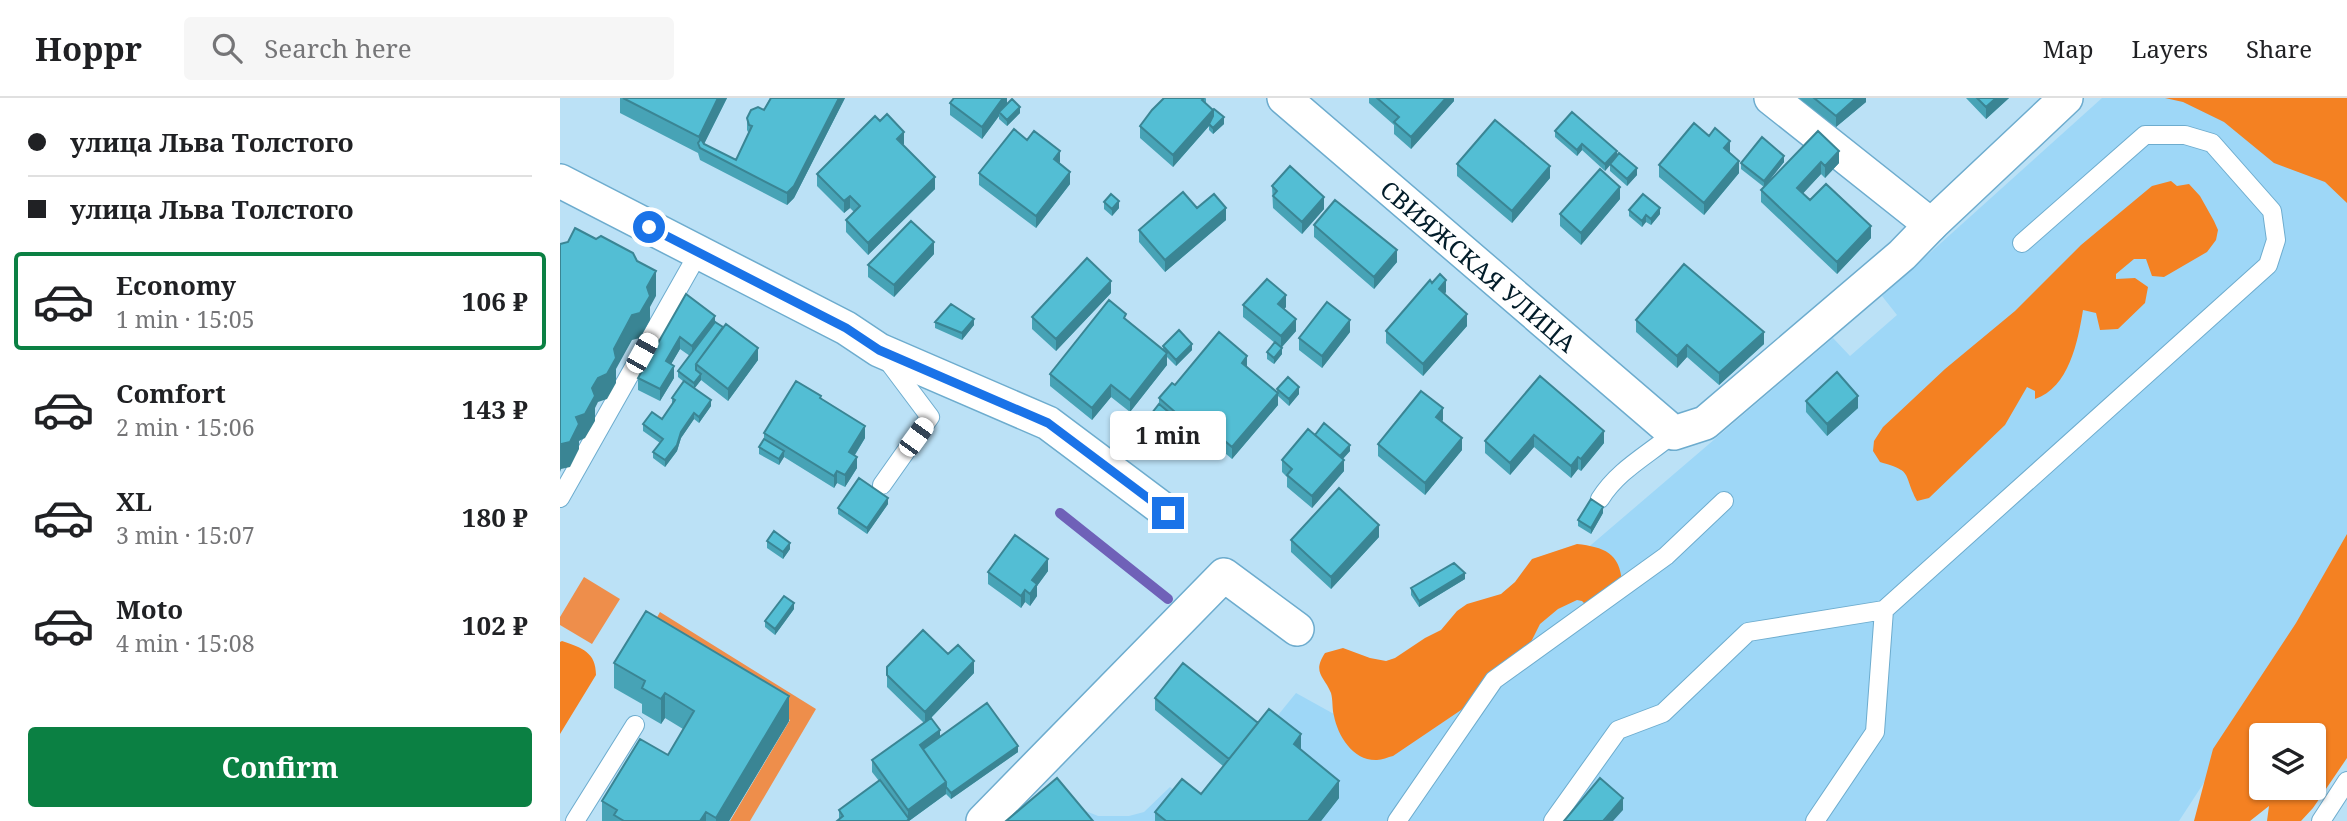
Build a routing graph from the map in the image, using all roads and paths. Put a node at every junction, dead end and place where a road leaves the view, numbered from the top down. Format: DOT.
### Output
graph roads {
  1 [pos="1284,98"];
  2 [pos="1771,98"];
  3 [pos="2066,98"];
  4 [pos="560,181"];
  5 [pos="1931,225"];
  6 [pos="2022,243"];
  7 [pos="699,253"];
  8 [pos="879,350"];
  9 [pos="1674,433"];
  10 [pos="882,485"];
  11 [pos="560,498"];
  12 [pos="1600,499"];
  13 [pos="1724,500"];
  14 [pos="1168,513"];
  15 [pos="1884,610"];
  16 [pos="1297,629"];
  17 [pos="635,725"];
  18 [pos="2347,781"];
  19 [pos="2347,790"];
  20 [pos="2323,819"];
  21 [pos="575,821"];
  22 [pos="983,821"];
  23 [pos="1397,821"];
  24 [pos="1553,821"];
  25 [pos="1815,821"];
  1 -- 9 [label="street, СВИЯЖСКАЯ УЛИЦА"];
  2 -- 5 [label="street"];
  3 -- 5 [label="street"];
  4 -- 7 [label="street"];
  5 -- 9 [label="street"];
  6 -- 15 [label="lane"];
  7 -- 8 [label="street"];
  7 -- 11 [label="lane"];
  8 -- 10 [label="lane"];
  8 -- 14 [label="street"];
  9 -- 12 [label="lane"];
  13 -- 23 [label="lane"];
  15 -- 24 [label="lane"];
  15 -- 25 [label="lane"];
  16 -- 22 [label="street"];
  17 -- 21 [label="lane"];
  18 -- 20 [label="lane"];
  19 -- 20 [label="lane"];
}
